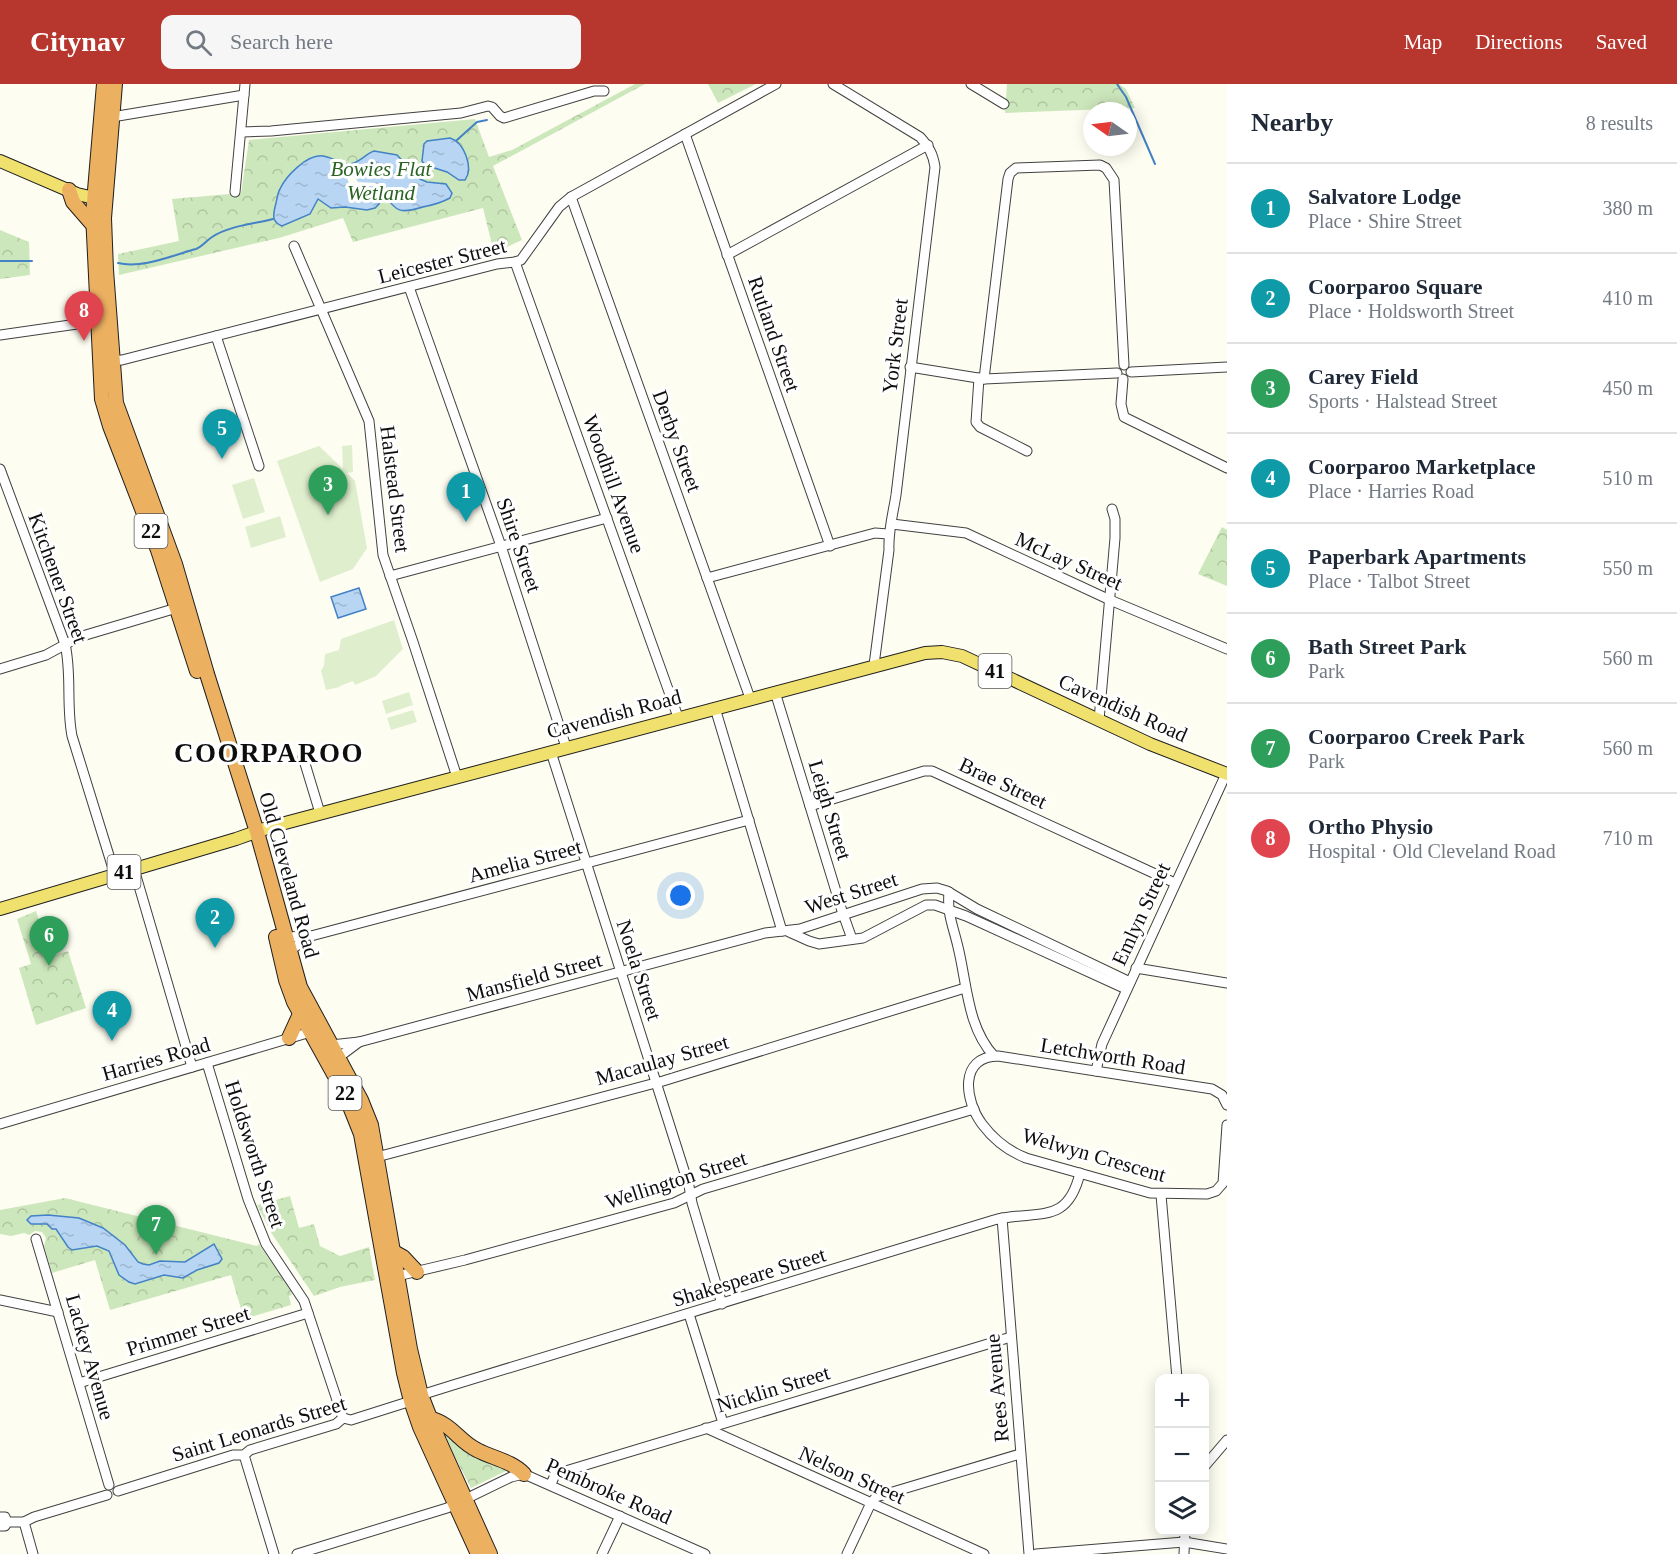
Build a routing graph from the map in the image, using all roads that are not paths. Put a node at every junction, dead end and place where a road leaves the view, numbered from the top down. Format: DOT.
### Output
graph roads {
  1 [pos="104,84"];
  2 [pos="115,84"];
  3 [pos="245,84"];
  4 [pos="776,84"];
  5 [pos="833,84"];
  6 [pos="971,84"];
  7 [pos="604,91"];
  8 [pos="244,95"];
  9 [pos="1004,104"];
  10 [pos="112,117"];
  11 [pos="242,132"];
  12 [pos="685,134"];
  13 [pos="928,145"];
  14 [pos="0,161"];
  15 [pos="69,190"];
  16 [pos="235,192"];
  17 [pos="571,196"];
  18 [pos="99,199"];
  19 [pos="93,225"];
  20 [pos="294,246"];
  21 [pos="727,255"];
  22 [pos="515,262"];
  23 [pos="409,287"];
  24 [pos="321,309"];
  25 [pos="98,321"];
  26 [pos="0,335"];
  27 [pos="216,336"];
  28 [pos="106,361"];
  29 [pos="910,367"];
  30 [pos="1227,367"];
  31 [pos="1128,368"];
  32 [pos="1120,376"];
  33 [pos="981,378"];
  34 [pos="1027,451"];
  35 [pos="259,466"];
  36 [pos="1227,468"];
  37 [pos="0,469"];
  38 [pos="1112,509"];
  39 [pos="607,518"];
  40 [pos="890,529"];
  41 [pos="501,546"];
  42 [pos="830,546"];
  43 [pos="390,576"];
  44 [pos="707,578"];
  45 [pos="1110,600"];
  46 [pos="182,607"];
  47 [pos="65,644"];
  48 [pos="1227,649"];
  49 [pos="874,665"];
  50 [pos="0,669"];
  51 [pos="775,692"];
  52 [pos="750,698"];
  53 [pos="715,708"];
  54 [pos="678,717"];
  55 [pos="1099,720"];
  56 [pos="566,747"];
  57 [pos="551,752"];
  58 [pos="303,758"];
  59 [pos="1226,774"];
  60 [pos="456,777"];
  61 [pos="810,806"];
  62 [pos="320,813"];
  63 [pos="749,820"];
  64 [pos="252,833"];
  65 [pos="586,863"];
  66 [pos="134,869"];
  67 [pos="115,875"];
  68 [pos="1175,883"];
  69 [pos="949,892"];
  70 [pos="0,909"];
  71 [pos="948,909"];
  72 [pos="843,915"];
  73 [pos="785,931"];
  74 [pos="311,936"];
  75 [pos="285,937"];
  76 [pos="852,939"];
  77 [pos="289,951"];
  78 [pos="1136,968"];
  79 [pos="621,972"];
  80 [pos="1227,983"];
  81 [pos="1128,986"];
  82 [pos="965,988"];
  83 [pos="300,1014"];
  84 [pos="316,1031"];
  85 [pos="289,1038"];
  86 [pos="359,1042"];
  87 [pos="331,1045"];
  88 [pos="994,1056"];
  89 [pos="339,1057"];
  90 [pos="207,1063"];
  91 [pos="192,1067"];
  92 [pos="1096,1071"];
  93 [pos="656,1082"];
  94 [pos="1225,1101"];
  95 [pos="974,1109"];
  96 [pos="0,1124"];
  97 [pos="1227,1125"];
  98 [pos="372,1158"];
  99 [pos="1080,1173"];
  100 [pos="690,1195"];
  101 [pos="1161,1195"];
  102 [pos="1002,1218"];
  103 [pos="36,1239"];
  104 [pos="394,1252"];
  105 [pos="417,1272"];
  106 [pos="393,1277"];
  107 [pos="0,1300"];
  108 [pos="722,1304"];
  109 [pos="58,1312"];
  110 [pos="308,1313"];
  111 [pos="689,1314"];
  112 [pos="1011,1337"];
  113 [pos="1177,1374"];
  114 [pos="79,1383"];
  115 [pos="416,1398"];
  116 [pos="343,1418"];
  117 [pos="429,1418"];
  118 [pos="723,1423"];
  119 [pos="706,1428"];
  120 [pos="1227,1440"];
  121 [pos="1020,1454"];
  122 [pos="244,1455"];
  123 [pos="1209,1461"];
  124 [pos="524,1474"];
  125 [pos="550,1484"];
  126 [pos="109,1485"];
  127 [pos="118,1491"];
  128 [pos="106,1495"];
  129 [pos="460,1502"];
  130 [pos="871,1503"];
  131 [pos="620,1515"];
  132 [pos="2,1519"];
  133 [pos="24,1522"];
  134 [pos="1185,1536"];
  135 [pos="1184,1542"];
  136 [pos="1227,1549"];
  137 [pos="33,1554"];
  138 [pos="274,1554"];
  139 [pos="297,1554"];
  140 [pos="478,1554"];
  141 [pos="490,1554"];
  142 [pos="602,1554"];
  143 [pos="705,1554"];
  144 [pos="848,1554"];
  145 [pos="984,1554"];
  146 [pos="1029,1554"];
  147 [pos="1036,1554"];
  148 [pos="1184,1554"];
  1 -- 18 [label="highway, Old Cleveland Road / 22"];
  2 -- 10 [label="highway, Old Cleveland Road / 22"];
  3 -- 8 [label="street"];
  4 -- 12 [label="street, Leicester Street"];
  5 -- 13 [label="street"];
  6 -- 9 [label="street"];
  7 -- 11 [label="street"];
  8 -- 10 [label="street"];
  8 -- 11 [label="street"];
  10 -- 18 [label="highway, Old Cleveland Road / 22"];
  11 -- 16 [label="street"];
  12 -- 17 [label="street, Leicester Street"];
  12 -- 21 [label="street, Rutland Street"];
  13 -- 21 [label="street"];
  13 -- 29 [label="street, York Street"];
  14 -- 15 [label="main road"];
  15 -- 18 [label="main road"];
  15 -- 19 [label="highway"];
  17 -- 22 [label="street, Leicester Street"];
  17 -- 44 [label="street, Derby Street"];
  18 -- 19 [label="highway, Old Cleveland Road / 22"];
  18 -- 28 [label="highway, Old Cleveland Road / 22"];
  19 -- 25 [label="highway, Old Cleveland Road / 22"];
  20 -- 24 [label="street, Halstead Street"];
  21 -- 42 [label="street, Rutland Street"];
  22 -- 23 [label="street, Leicester Street"];
  22 -- 39 [label="street, Woodhill Avenue"];
  23 -- 24 [label="street, Leicester Street"];
  23 -- 41 [label="street, Shire Street"];
  24 -- 27 [label="street, Leicester Street"];
  24 -- 43 [label="street, Halstead Street"];
  25 -- 26 [label="street"];
  25 -- 28 [label="highway, Old Cleveland Road / 22"];
  27 -- 28 [label="street, Leicester Street"];
  27 -- 35 [label="street"];
  28 -- 46 [label="highway, Old Cleveland Road / 22"];
  29 -- 33 [label="street"];
  29 -- 40 [label="street, York Street"];
  30 -- 31 [label="street"];
  31 -- 32 [label="street"];
  31 -- 33 [label="street"];
  32 -- 33 [label="street"];
  32 -- 36 [label="street"];
  33 -- 34 [label="street"];
  37 -- 47 [label="street, Kitchener Street"];
  38 -- 45 [label="street"];
  39 -- 41 [label="street"];
  39 -- 54 [label="street, Woodhill Avenue"];
  40 -- 42 [label="street, McLay Street"];
  40 -- 45 [label="street, McLay Street"];
  40 -- 49 [label="street, York Street"];
  41 -- 43 [label="street"];
  41 -- 56 [label="street, Shire Street"];
  42 -- 44 [label="street, McLay Street"];
  43 -- 60 [label="street, Halstead Street"];
  44 -- 52 [label="street, Derby Street"];
  45 -- 48 [label="street, McLay Street"];
  45 -- 55 [label="street"];
  46 -- 47 [label="street"];
  46 -- 64 [label="highway, Old Cleveland Road / 22"];
  47 -- 50 [label="street"];
  47 -- 67 [label="street, Kitchener Street"];
  49 -- 51 [label="main road, Cavendish Road / 41"];
  49 -- 55 [label="main road, Cavendish Road / 41"];
  51 -- 52 [label="main road, Cavendish Road / 41"];
  51 -- 61 [label="street, Leigh Street"];
  52 -- 53 [label="main road, Cavendish Road / 41"];
  53 -- 54 [label="main road, Cavendish Road / 41"];
  53 -- 63 [label="street"];
  54 -- 56 [label="main road, Cavendish Road / 41"];
  55 -- 59 [label="main road, Cavendish Road / 41"];
  56 -- 57 [label="main road, Cavendish Road / 41"];
  57 -- 60 [label="main road, Cavendish Road / 41"];
  57 -- 65 [label="street, Noela Street"];
  58 -- 62 [label="street"];
  59 -- 68 [label="street, Emlyn Street"];
  60 -- 62 [label="main road, Cavendish Road / 41"];
  61 -- 68 [label="street, Brae Street"];
  61 -- 72 [label="street, Leigh Street"];
  62 -- 64 [label="main road, Cavendish Road / 41"];
  63 -- 65 [label="street, Amelia Street"];
  63 -- 73 [label="street"];
  64 -- 66 [label="main road, Cavendish Road / 41"];
  64 -- 75 [label="highway, Old Cleveland Road / 22"];
  64 -- 83 [label="highway, Old Cleveland Road / 22"];
  65 -- 74 [label="street, Amelia Street"];
  65 -- 79 [label="street, Noela Street"];
  66 -- 67 [label="main road, Cavendish Road / 41"];
  66 -- 91 [label="street"];
  67 -- 70 [label="main road, Cavendish Road / 41"];
  68 -- 78 [label="street, Emlyn Street"];
  69 -- 71 [label="street"];
  69 -- 72 [label="street, West Street"];
  69 -- 81 [label="street"];
  71 -- 76 [label="street, West Street"];
  71 -- 81 [label="street"];
  71 -- 82 [label="street"];
  72 -- 73 [label="street, West Street"];
  72 -- 76 [label="street, Leigh Street"];
  73 -- 76 [label="street, West Street"];
  73 -- 79 [label="street, Mansfield Street"];
  74 -- 75 [label="street, Amelia Street"];
  74 -- 77 [label="street, Amelia Street"];
  75 -- 77 [label="highway, Old Cleveland Road / 22"];
  77 -- 84 [label="highway, Old Cleveland Road / 22"];
  78 -- 80 [label="street"];
  78 -- 81 [label="street, Emlyn Street"];
  79 -- 86 [label="street, Mansfield Street"];
  79 -- 93 [label="street, Noela Street"];
  81 -- 92 [label="street, Emlyn Street"];
  82 -- 88 [label="street"];
  82 -- 93 [label="street, Macaulay Street"];
  83 -- 84 [label="highway, Old Cleveland Road / 22"];
  83 -- 85 [label="highway"];
  84 -- 85 [label="street, Harries Road"];
  84 -- 87 [label="highway, Old Cleveland Road / 22"];
  84 -- 98 [label="highway, Old Cleveland Road / 22"];
  85 -- 90 [label="street, Harries Road"];
  86 -- 87 [label="street, Mansfield Street"];
  86 -- 89 [label="street, Mansfield Street"];
  87 -- 89 [label="highway, Old Cleveland Road / 22"];
  88 -- 92 [label="street, Letchworth Road"];
  88 -- 95 [label="street, Welwyn Crescent"];
  89 -- 98 [label="highway, Old Cleveland Road / 22"];
  90 -- 91 [label="street, Harries Road"];
  90 -- 110 [label="street, Holdsworth Street"];
  91 -- 96 [label="street, Harries Road"];
  92 -- 94 [label="street, Letchworth Road"];
  93 -- 98 [label="street, Macaulay Street"];
  93 -- 100 [label="street, Noela Street"];
  95 -- 99 [label="street, Welwyn Crescent"];
  95 -- 100 [label="street, Wellington Street"];
  97 -- 101 [label="street, Welwyn Crescent"];
  98 -- 104 [label="highway, Old Cleveland Road / 22"];
  98 -- 106 [label="highway, Old Cleveland Road / 22"];
  99 -- 101 [label="street, Welwyn Crescent"];
  99 -- 102 [label="street, Shakespeare Street"];
  100 -- 105 [label="street, Wellington Street"];
  100 -- 108 [label="street, Noela Street"];
  101 -- 113 [label="street"];
  102 -- 108 [label="street, Shakespeare Street"];
  102 -- 112 [label="street, Rees Avenue"];
  103 -- 109 [label="street, Lackey Avenue"];
  104 -- 105 [label="highway"];
  104 -- 106 [label="highway, Old Cleveland Road / 22"];
  105 -- 106 [label="street, Wellington Street"];
  106 -- 115 [label="highway, Old Cleveland Road / 22"];
  107 -- 109 [label="street"];
  108 -- 111 [label="street, Shakespeare Street"];
  109 -- 114 [label="street, Lackey Avenue"];
  110 -- 114 [label="street, Primmer Street"];
  110 -- 116 [label="street, Holdsworth Street"];
  111 -- 115 [label="street, Shakespeare Street"];
  111 -- 118 [label="street"];
  112 -- 118 [label="street, Nicklin Street"];
  112 -- 121 [label="street, Rees Avenue"];
  114 -- 126 [label="street, Lackey Avenue"];
  115 -- 116 [label="street, Saint Leonards Street"];
  115 -- 117 [label="highway, Old Cleveland Road / 22"];
  115 -- 129 [label="highway, Old Cleveland Road / 22"];
  116 -- 122 [label="street, Saint Leonards Street"];
  117 -- 124 [label="highway"];
  117 -- 129 [label="highway, Old Cleveland Road / 22"];
  118 -- 119 [label="street, Nicklin Street"];
  119 -- 125 [label="street, Nicklin Street"];
  119 -- 130 [label="street, Nelson Street"];
  120 -- 123 [label="street"];
  121 -- 130 [label="street"];
  121 -- 146 [label="street, Rees Avenue"];
  122 -- 127 [label="street, Saint Leonards Street"];
  122 -- 138 [label="street"];
  124 -- 125 [label="street, Pembroke Road"];
  124 -- 129 [label="street, Pembroke Road"];
  125 -- 131 [label="street, Pembroke Road"];
  126 -- 127 [label="street"];
  126 -- 128 [label="street"];
  127 -- 128 [label="street"];
  128 -- 133 [label="street"];
  129 -- 139 [label="street, Pembroke Road"];
  129 -- 140 [label="highway, Old Cleveland Road / 22"];
  129 -- 141 [label="highway, Old Cleveland Road / 22"];
  130 -- 144 [label="street"];
  130 -- 145 [label="street, Nelson Street"];
  131 -- 142 [label="street"];
  131 -- 143 [label="street, Pembroke Road"];
  132 -- 133 [label="street"];
  133 -- 137 [label="street"];
  134 -- 135 [label="street"];
  135 -- 136 [label="street"];
  135 -- 147 [label="street"];
  135 -- 148 [label="street"];
}
